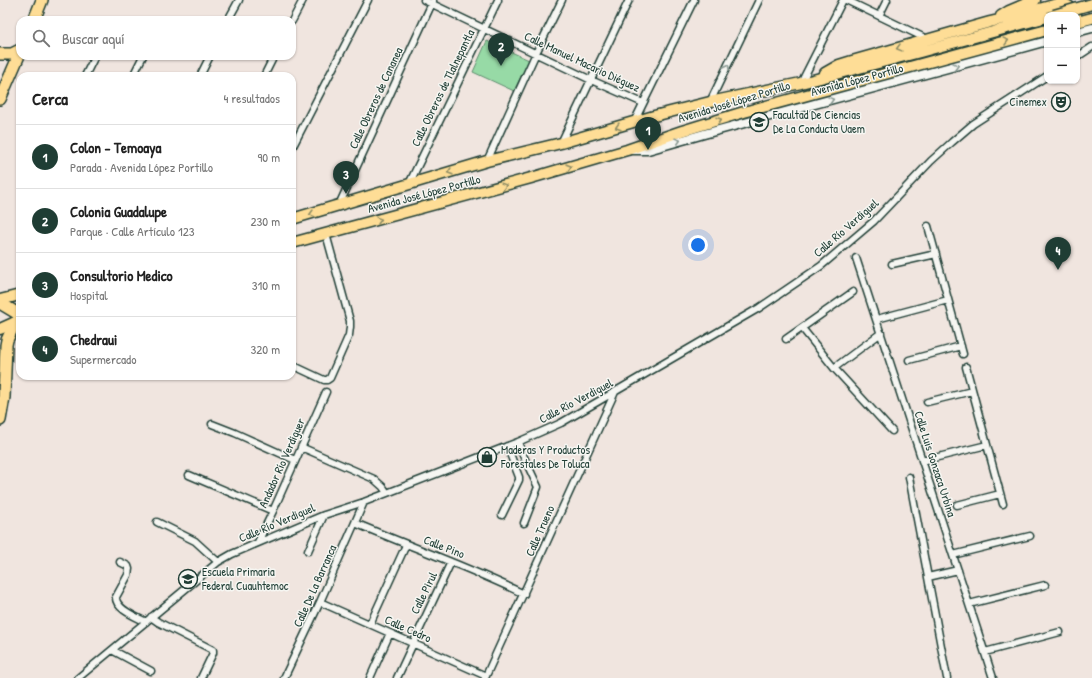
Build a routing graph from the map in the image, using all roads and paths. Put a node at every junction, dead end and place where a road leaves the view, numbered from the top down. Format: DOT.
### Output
graph roads {
  1 [pos="42,0"];
  2 [pos="239,0"];
  3 [pos="303,0"];
  4 [pos="368,0"];
  5 [pos="424,0"];
  6 [pos="498,0"];
  7 [pos="562,0"];
  8 [pos="629,0"];
  9 [pos="694,0"];
  10 [pos="759,0"];
  11 [pos="845,0"];
  12 [pos="887,0"];
  13 [pos="1036,0"];
  14 [pos="432,2"];
  15 [pos="1092,4"];
  16 [pos="1064,12"];
  17 [pos="1074,12"];
  18 [pos="36,16"];
  19 [pos="230,16"];
  20 [pos="295,16"];
  21 [pos="879,16"];
  22 [pos="1044,18"];
  23 [pos="1092,18"];
  24 [pos="1080,21"];
  25 [pos="990,22"];
  26 [pos="484,28"];
  27 [pos="1092,28"];
  28 [pos="1044,31"];
  29 [pos="1080,31"];
  30 [pos="929,40"];
  31 [pos="1044,42"];
  32 [pos="1092,47"];
  33 [pos="16,52"];
  34 [pos="536,53"];
  35 [pos="0,54"];
  36 [pos="1080,55"];
  37 [pos="17,60"];
  38 [pos="93,60"];
  39 [pos="140,60"];
  40 [pos="208,60"];
  41 [pos="272,60"];
  42 [pos="87,72"];
  43 [pos="135,72"];
  44 [pos="202,72"];
  45 [pos="266,72"];
  46 [pos="1044,78"];
  47 [pos="816,79"];
  48 [pos="591,80"];
  49 [pos="801,82"];
  50 [pos="0,99"];
  51 [pos="710,102"];
  52 [pos="644,103"];
  53 [pos="634,122"];
  54 [pos="296,140"];
  55 [pos="561,143"];
  56 [pos="627,150"];
  57 [pos="487,161"];
  58 [pos="409,185"];
  59 [pos="339,205"];
  60 [pos="296,219"];
  61 [pos="928,226"];
  62 [pos="326,234"];
  63 [pos="296,243"];
  64 [pos="936,254"];
  65 [pos="856,258"];
  66 [pos="892,264"];
  67 [pos="853,292"];
  68 [pos="0,293"];
  69 [pos="16,296"];
  70 [pos="948,300"];
  71 [pos="0,302"];
  72 [pos="16,317"];
  73 [pos="16,320"];
  74 [pos="877,320"];
  75 [pos="16,323"];
  76 [pos="802,328"];
  77 [pos="0,329"];
  78 [pos="881,333"];
  79 [pos="786,339"];
  80 [pos="961,346"];
  81 [pos="964,354"];
  82 [pos="909,360"];
  83 [pos="296,367"];
  84 [pos="966,367"];
  85 [pos="834,368"];
  86 [pos="972,390"];
  87 [pos="326,392"];
  88 [pos="615,392"];
  89 [pos="928,402"];
  90 [pos="0,420"];
  91 [pos="212,424"];
  92 [pos="892,431"];
  93 [pos="518,442"];
  94 [pos="987,445"];
  95 [pos="507,446"];
  96 [pos="301,447"];
  97 [pos="295,460"];
  98 [pos="922,461"];
  99 [pos="189,475"];
  100 [pos="908,477"];
  101 [pos="387,493"];
  102 [pos="1000,494"];
  103 [pos="364,502"];
  104 [pos="1003,504"];
  105 [pos="957,505"];
  106 [pos="273,511"];
  107 [pos="324,515"];
  108 [pos="502,515"];
  109 [pos="157,522"];
  110 [pos="355,523"];
  111 [pos="524,523"];
  112 [pos="1030,536"];
  113 [pos="258,542"];
  114 [pos="406,545"];
  115 [pos="308,551"];
  116 [pos="953,555"];
  117 [pos="120,562"];
  118 [pos="218,562"];
  119 [pos="451,562"];
  120 [pos="958,570"];
  121 [pos="928,577"];
  122 [pos="1045,585"];
  123 [pos="524,594"];
  124 [pos="320,602"];
  125 [pos="969,604"];
  126 [pos="149,619"];
  127 [pos="370,624"];
  128 [pos="1060,632"];
  129 [pos="390,633"];
  130 [pos="413,643"];
  131 [pos="112,650"];
  132 [pos="985,652"];
  133 [pos="151,671"];
  134 [pos="485,677"];
  135 [pos="78,678"];
  136 [pos="201,678"];
  137 [pos="284,678"];
  138 [pos="370,678"];
  139 [pos="397,678"];
  140 [pos="947,678"];
  141 [pos="993,678"];
  1 -- 18 [label="highway"];
  2 -- 19 [label="street"];
  3 -- 20 [label="street"];
  4 -- 54 [label="street"];
  5 -- 14 [label="street, Calle Manuel Macario Diéguez"];
  6 -- 26 [label="street, Calle Obreros de Tlalnepantla"];
  7 -- 34 [label="street"];
  8 -- 48 [label="street"];
  9 -- 52 [label="street"];
  51 -- 10 [label="street, one-way"];
  11 -- 21 [label="street"];
  11 -- 49 [label="street"];
  12 -- 21 [label="street"];
  13 -- 25 [label="main road"];
  14 -- 26 [label="street, Calle Manuel Macario Diéguez"];
  14 -- 59 [label="street, Calle Obreros de Cananea"];
  15 -- 16 [label="main road, bridge"];
  17 -- 25 [label="main road"];
  21 -- 30 [label="street"];
  22 -- 47 [label="main road, Avenida José López Portillo"];
  23 -- 24 [label="main road"];
  25 -- 30 [label="main road"];
  26 -- 34 [label="street, Calle Manuel Macario Diéguez"];
  26 -- 58 [label="street, Calle Obreros de Tlalnepantla"];
  27 -- 29 [label="street"];
  56 -- 28 [label="main road, Avenida José López Portillo, one-way"];
  30 -- 47 [label="main road, one-way"];
  56 -- 31 [label="street, Avenida López Portillo, one-way"];
  32 -- 36 [label="street"];
  33 -- 35 [label="highway"];
  34 -- 48 [label="street, Calle Manuel Macario Diéguez"];
  34 -- 57 [label="street"];
  37 -- 50 [label="highway"];
  38 -- 42 [label="street"];
  39 -- 43 [label="street"];
  40 -- 44 [label="street"];
  41 -- 45 [label="street"];
  46 -- 88 [label="street, Calle Río Verdiguel"];
  47 -- 49 [label="main road, Avenida José López Portillo"];
  48 -- 52 [label="street, Calle Manuel Macario Diéguez"];
  48 -- 55 [label="street"];
  49 -- 51 [label="main road, Avenida José López Portillo"];
  51 -- 53 [label="main road, Avenida José López Portillo"];
  52 -- 53 [label="street"];
  53 -- 55 [label="main road, Avenida José López Portillo, one-way"];
  55 -- 57 [label="main road, Avenida José López Portillo"];
  62 -- 56 [label="main road, Avenida José López Portillo, one-way"];
  57 -- 58 [label="main road, Avenida José López Portillo, one-way"];
  58 -- 59 [label="main road, Avenida José López Portillo"];
  59 -- 60 [label="main road, Avenida José López Portillo, one-way"];
  61 -- 64 [label="street"];
  62 -- 63 [label="main road, Avenida José López Portillo"];
  62 -- 83 [label="street"];
  64 -- 66 [label="street"];
  64 -- 70 [label="street"];
  65 -- 74 [label="street, Calle Luis Gonzaca Urbina"];
  67 -- 76 [label="street"];
  68 -- 69 [label="street"];
  69 -- 71 [label="main road"];
  70 -- 74 [label="street"];
  70 -- 80 [label="street"];
  71 -- 72 [label="highway"];
  73 -- 77 [label="main road"];
  74 -- 78 [label="street, Calle Luis Gonzaca Urbina"];
  75 -- 90 [label="highway"];
  76 -- 79 [label="street"];
  76 -- 85 [label="street"];
  78 -- 85 [label="street"];
  78 -- 98 [label="street, Calle Luis Gonzaca Urbina"];
  80 -- 81 [label="street"];
  80 -- 82 [label="street"];
  84 -- 86 [label="street"];
  85 -- 92 [label="street"];
  86 -- 89 [label="street"];
  86 -- 94 [label="street"];
  87 -- 96 [label="street, Andador Río Verdiguer"];
  88 -- 93 [label="street, Calle Río Verdiguel"];
  88 -- 123 [label="street, Calle Trueno"];
  91 -- 97 [label="street"];
  93 -- 95 [label="street, Calle Río Verdiguel"];
  93 -- 111 [label="street"];
  94 -- 98 [label="street"];
  94 -- 102 [label="street"];
  95 -- 101 [label="street, Calle Río Verdiguel"];
  95 -- 108 [label="street"];
  96 -- 97 [label="street, Andador Río Verdiguer"];
  96 -- 101 [label="street"];
  97 -- 106 [label="street, Andador Río Verdiguer"];
  98 -- 116 [label="street, Calle Luis Gonzaca Urbina"];
  99 -- 106 [label="street"];
  100 -- 121 [label="street"];
  101 -- 103 [label="street, Calle Río Verdiguel"];
  102 -- 104 [label="street"];
  102 -- 105 [label="street"];
  103 -- 107 [label="street, Calle Río Verdiguel"];
  103 -- 110 [label="street, Calle De La Barranca"];
  106 -- 113 [label="street, Andador Río Verdiguer"];
  107 -- 113 [label="street, Calle Río Verdiguel"];
  107 -- 115 [label="street"];
  109 -- 118 [label="street"];
  110 -- 114 [label="street, Calle Pino"];
  110 -- 124 [label="street, Calle De La Barranca"];
  112 -- 116 [label="street"];
  113 -- 118 [label="street, Calle Río Verdiguel"];
  114 -- 119 [label="street, Calle Pino"];
  114 -- 127 [label="street"];
  116 -- 120 [label="street, Calle Luis Gonzaca Urbina"];
  117 -- 126 [label="street"];
  118 -- 126 [label="street, Calle Río Verdiguel"];
  119 -- 123 [label="street, Calle Pino"];
  119 -- 130 [label="street, Calle Pirul"];
  120 -- 121 [label="street"];
  120 -- 125 [label="street, Calle Luis Gonzaca Urbina"];
  121 -- 140 [label="street"];
  122 -- 125 [label="street"];
  123 -- 134 [label="street, Calle Trueno"];
  124 -- 127 [label="street, Calle Cedro"];
  124 -- 137 [label="street, Calle De La Barranca"];
  125 -- 132 [label="street, Calle Luis Gonzaca Urbina"];
  126 -- 131 [label="street, Calle Río Verdiguel"];
  126 -- 136 [label="street"];
  127 -- 129 [label="street, Calle Cedro"];
  128 -- 132 [label="street"];
  129 -- 130 [label="street, Calle Cedro"];
  129 -- 138 [label="street"];
  130 -- 134 [label="street, Calle Cedro"];
  130 -- 139 [label="street, Calle Pirul"];
  131 -- 133 [label="street"];
  131 -- 135 [label="street, Calle Río Verdiguel"];
  132 -- 141 [label="street, Calle Luis Gonzaca Urbina"];
}
